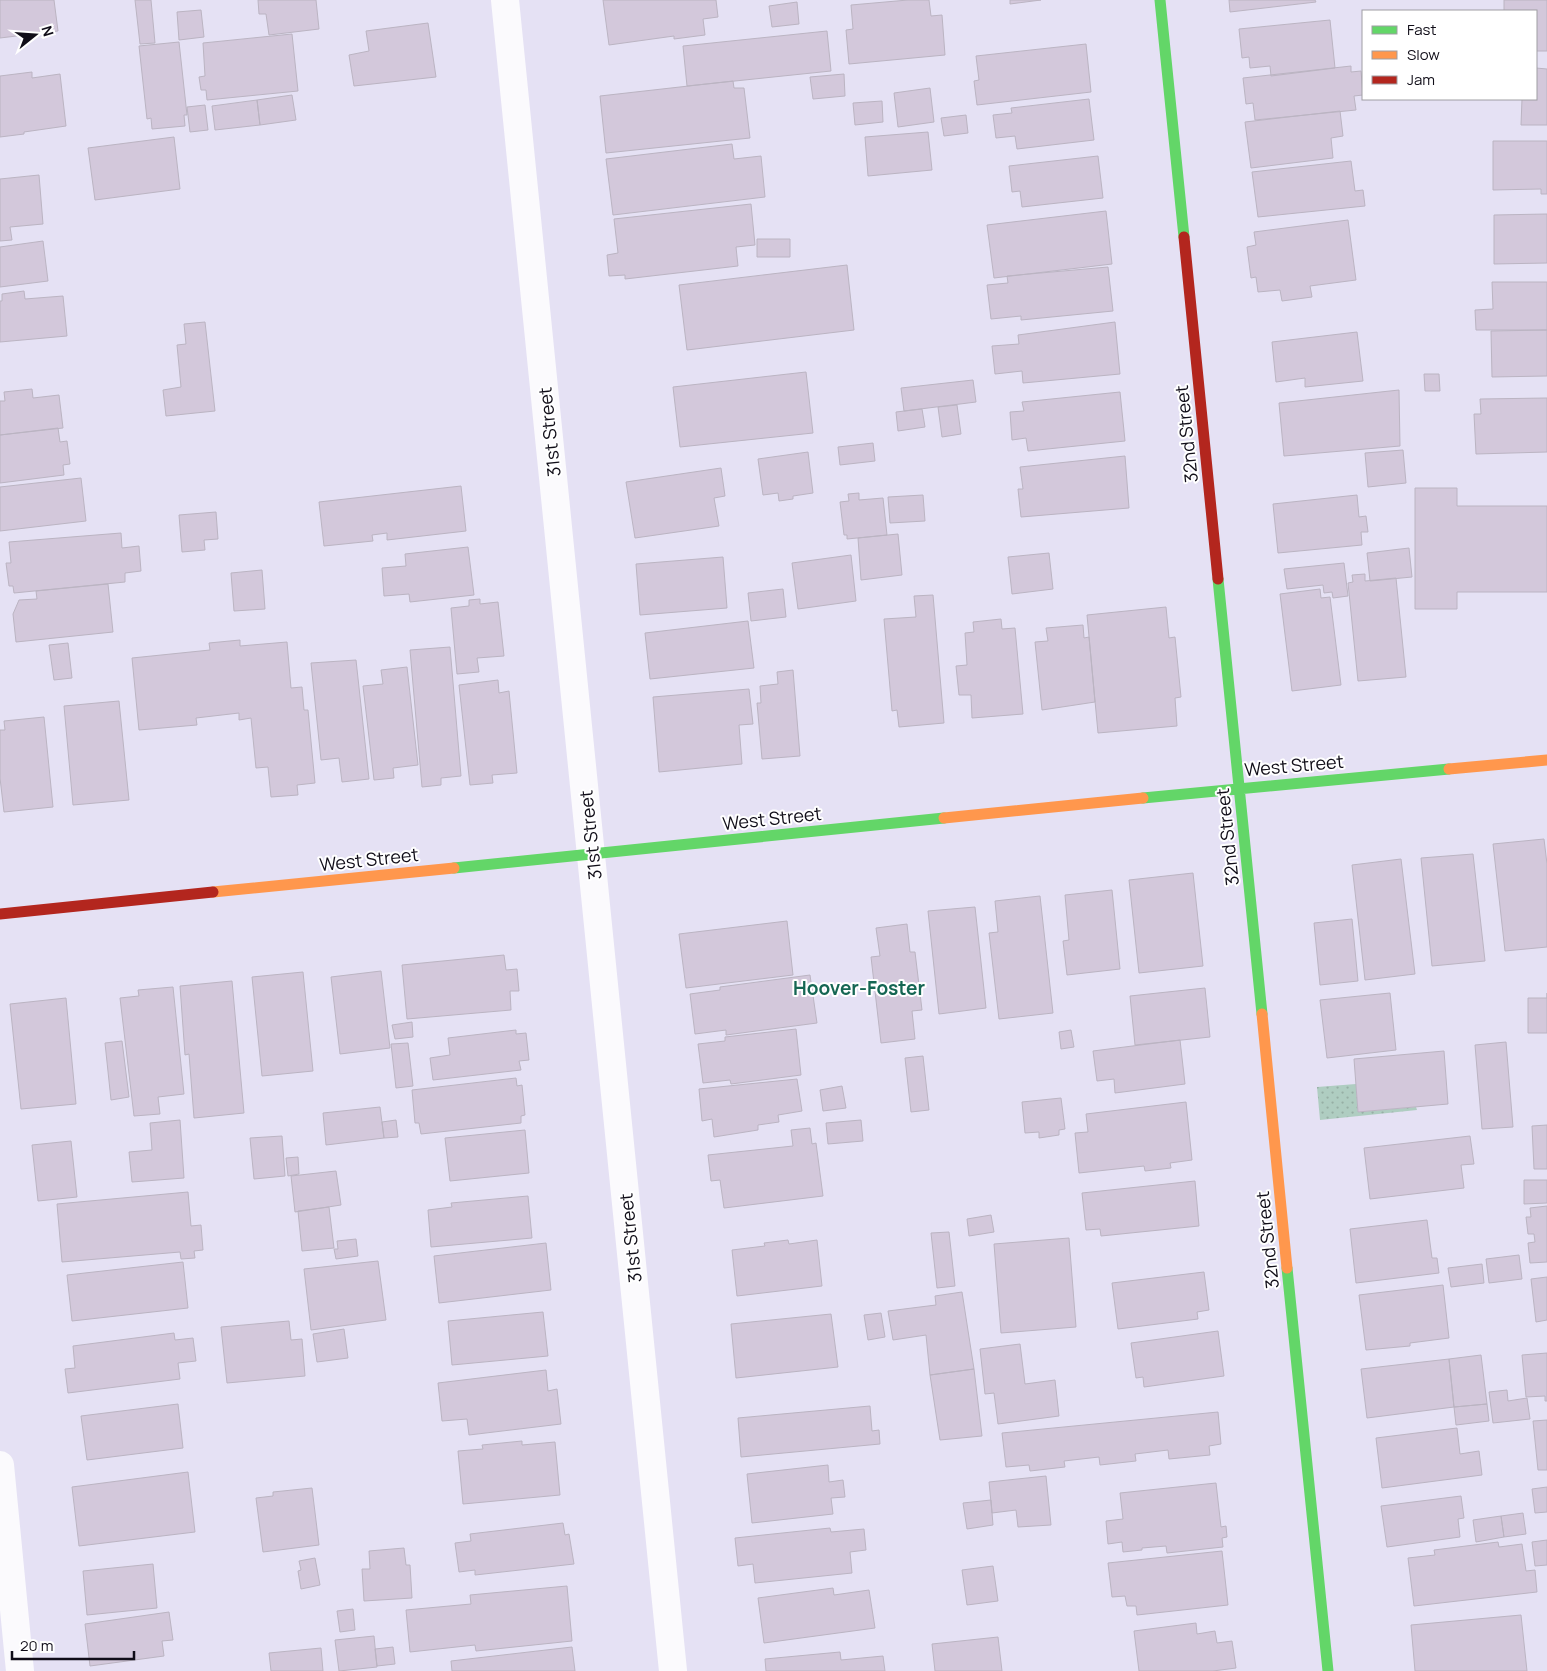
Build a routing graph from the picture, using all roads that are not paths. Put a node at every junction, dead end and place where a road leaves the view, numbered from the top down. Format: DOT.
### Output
graph roads {
  1 [pos="505,0"];
  2 [pos="1160,0"];
  3 [pos="1547,760"];
  4 [pos="1240,788"];
  5 [pos="592,855"];
  6 [pos="0,914"];
  7 [pos="0,1466"];
  8 [pos="20,1671"];
  9 [pos="673,1671"];
  10 [pos="1328,1671"];
  1 -- 5 [label="street, 31st Street"];
  2 -- 4 [label="street, 32nd Street"];
  3 -- 4 [label="street, West Street"];
  4 -- 5 [label="street, West Street"];
  4 -- 10 [label="street, 32nd Street"];
  5 -- 6 [label="street, West Street"];
  5 -- 9 [label="street, 31st Street"];
  7 -- 8 [label="street"];
}
